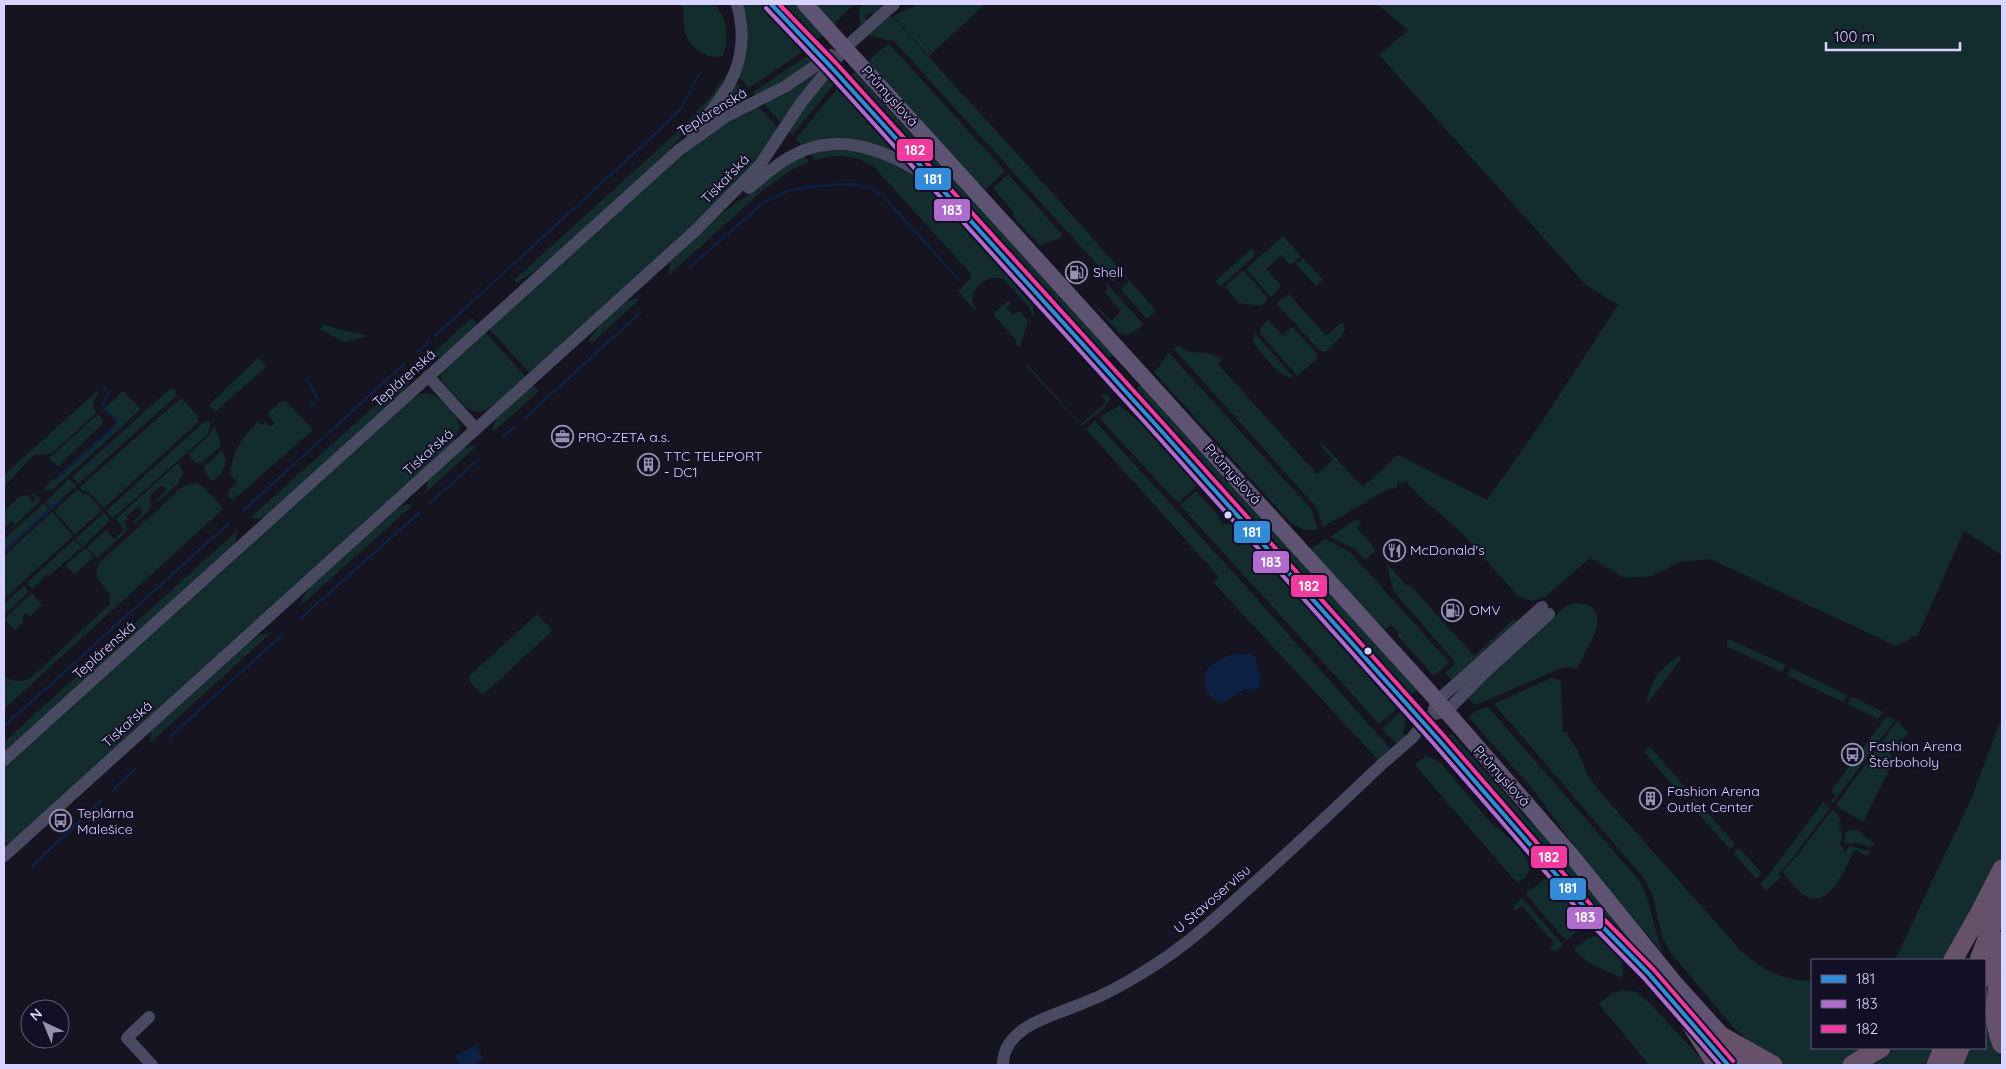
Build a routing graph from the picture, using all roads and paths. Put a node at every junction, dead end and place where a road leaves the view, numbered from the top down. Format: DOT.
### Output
graph roads {
  1 [pos="737,4"];
  2 [pos="771,4"];
  3 [pos="805,4"];
  4 [pos="894,4"];
  5 [pos="846,48"];
  6 [pos="828,63"];
  7 [pos="680,150"];
  8 [pos="934,180"];
  9 [pos="696,230"];
  10 [pos="428,376"];
  11 [pos="476,429"];
  12 [pos="1546,610"];
  13 [pos="1435,713"];
  14 [pos="4,760"];
  15 [pos="4,856"];
  16 [pos="2002,869"];
  17 [pos="2002,900"];
  18 [pos="2002,941"];
  19 [pos="1954,959"];
  20 [pos="1979,959"];
  21 [pos="2002,966"];
  22 [pos="1986,983"];
  23 [pos="149,1017"];
  24 [pos="1688,1018"];
  25 [pos="1723,1038"];
  26 [pos="2002,1044"];
  27 [pos="1879,1049"];
  28 [pos="1943,1049"];
  29 [pos="1960,1049"];
  30 [pos="152,1065"];
  31 [pos="1003,1065"];
  32 [pos="1717,1065"];
  33 [pos="1728,1065"];
  34 [pos="1749,1065"];
  35 [pos="1774,1065"];
  36 [pos="1852,1065"];
  37 [pos="1936,1065"];
  38 [pos="1953,1065"];
  1 -- 7 [label="street"];
  2 -- 6 [label="main road, Průmyslová"];
  3 -- 5 [label="main road, Průmyslová"];
  4 -- 5 [label="street, Teplárenská"];
  5 -- 6 [label="street, Teplárenská"];
  5 -- 13 [label="main road, Průmyslová"];
  6 -- 7 [label="street, Teplárenská"];
  6 -- 8 [label="main road, Průmyslová"];
  6 -- 9 [label="street, Tiskařská"];
  7 -- 10 [label="street, Teplárenská"];
  8 -- 9 [label="street"];
  8 -- 13 [label="main road, Průmyslová"];
  9 -- 11 [label="street, Tiskařská"];
  10 -- 11 [label="street"];
  10 -- 14 [label="street, Teplárenská"];
  11 -- 15 [label="street, Tiskařská"];
  12 -- 13 [label="street, U Stavoservisu"];
  13 -- 24 [label="main road, Průmyslová"];
  13 -- 25 [label="main road, Průmyslová"];
  13 -- 31 [label="street, U Stavoservisu"];
  16 -- 19 [label="highway"];
  17 -- 20 [label="highway"];
  18 -- 22 [label="highway"];
  21 -- 26 [label="highway"];
  23 -- 30 [label="street"];
  24 -- 32 [label="highway"];
  24 -- 33 [label="main road, Průmyslová"];
  25 -- 34 [label="main road, Průmyslová"];
  25 -- 35 [label="highway"];
  27 -- 36 [label="highway"];
  28 -- 37 [label="highway"];
  29 -- 38 [label="highway"];
}
